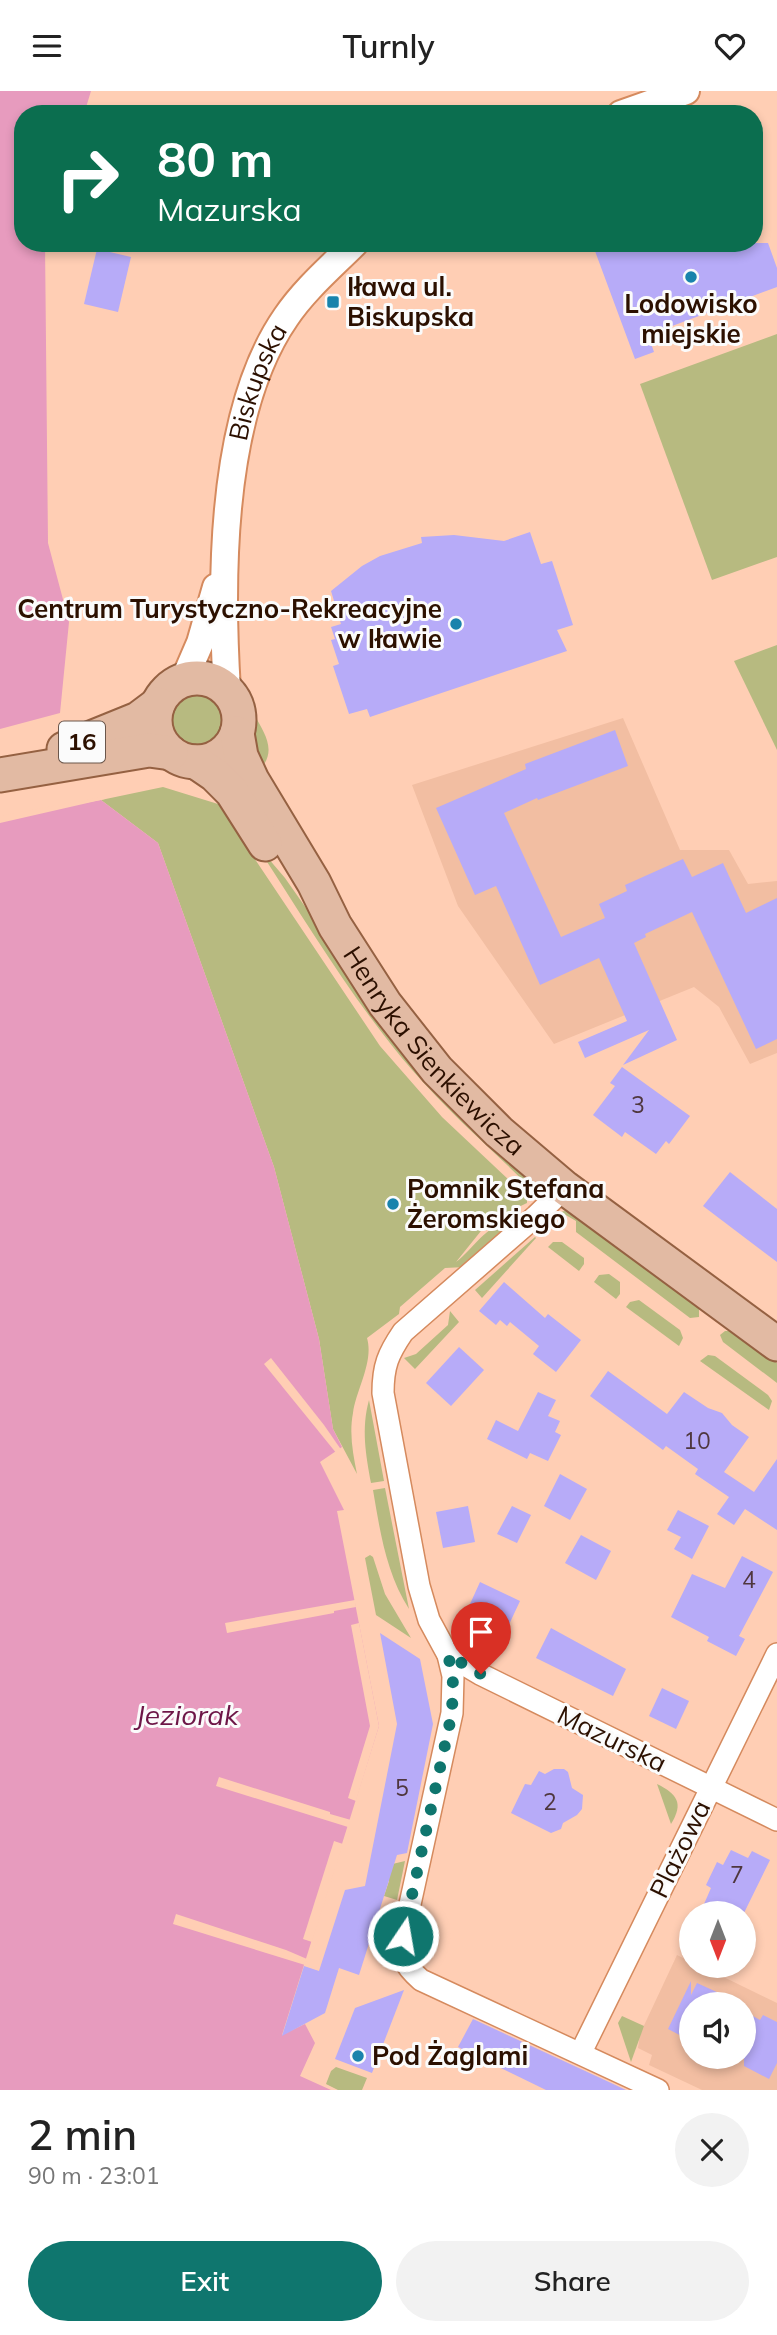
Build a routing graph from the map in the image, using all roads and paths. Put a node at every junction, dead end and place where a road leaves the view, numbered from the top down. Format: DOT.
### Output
graph roads {
  1 [pos="687,91"];
  2 [pos="647,105"];
  3 [pos="346,252"];
  4 [pos="225,551"];
  5 [pos="184,680"];
  6 [pos="227,690"];
  7 [pos="158,704"];
  8 [pos="237,733"];
  9 [pos="183,757"];
  10 [pos="2,774"];
  11 [pos="335,926"];
  12 [pos="565,1188"];
  13 [pos="777,1344"];
  14 [pos="777,1654"];
  15 [pos="448,1655"];
  16 [pos="711,1787"];
  17 [pos="777,1820"];
  18 [pos="585,2044"];
  19 [pos="658,2090"];
  1 -- 2 [label="street"];
  3 -- 4 [label="street, Biskupska"];
  4 -- 5 [label="street, Biskupska"];
  4 -- 6 [label="street, Biskupska"];
  5 -- 6 [label="main road"];
  5 -- 7 [label="main road, 16"];
  6 -- 8 [label="main road"];
  7 -- 9 [label="main road"];
  7 -- 10 [label="main road, 16"];
  8 -- 9 [label="main road, 16"];
  8 -- 11 [label="main road, Henryka Sienkiewicza"];
  9 -- 10 [label="main road, 16"];
  9 -- 11 [label="main road, Henryka Sienkiewicza"];
  11 -- 12 [label="main road, Henryka Sienkiewicza"];
  12 -- 13 [label="main road, Henryka Sienkiewicza"];
  12 -- 15 [label="street"];
  14 -- 16 [label="street, Plażowa"];
  15 -- 16 [label="street, Mazurska"];
  15 -- 19 [label="street"];
  16 -- 17 [label="street, Mazurska"];
  16 -- 18 [label="street, Plażowa"];
}
